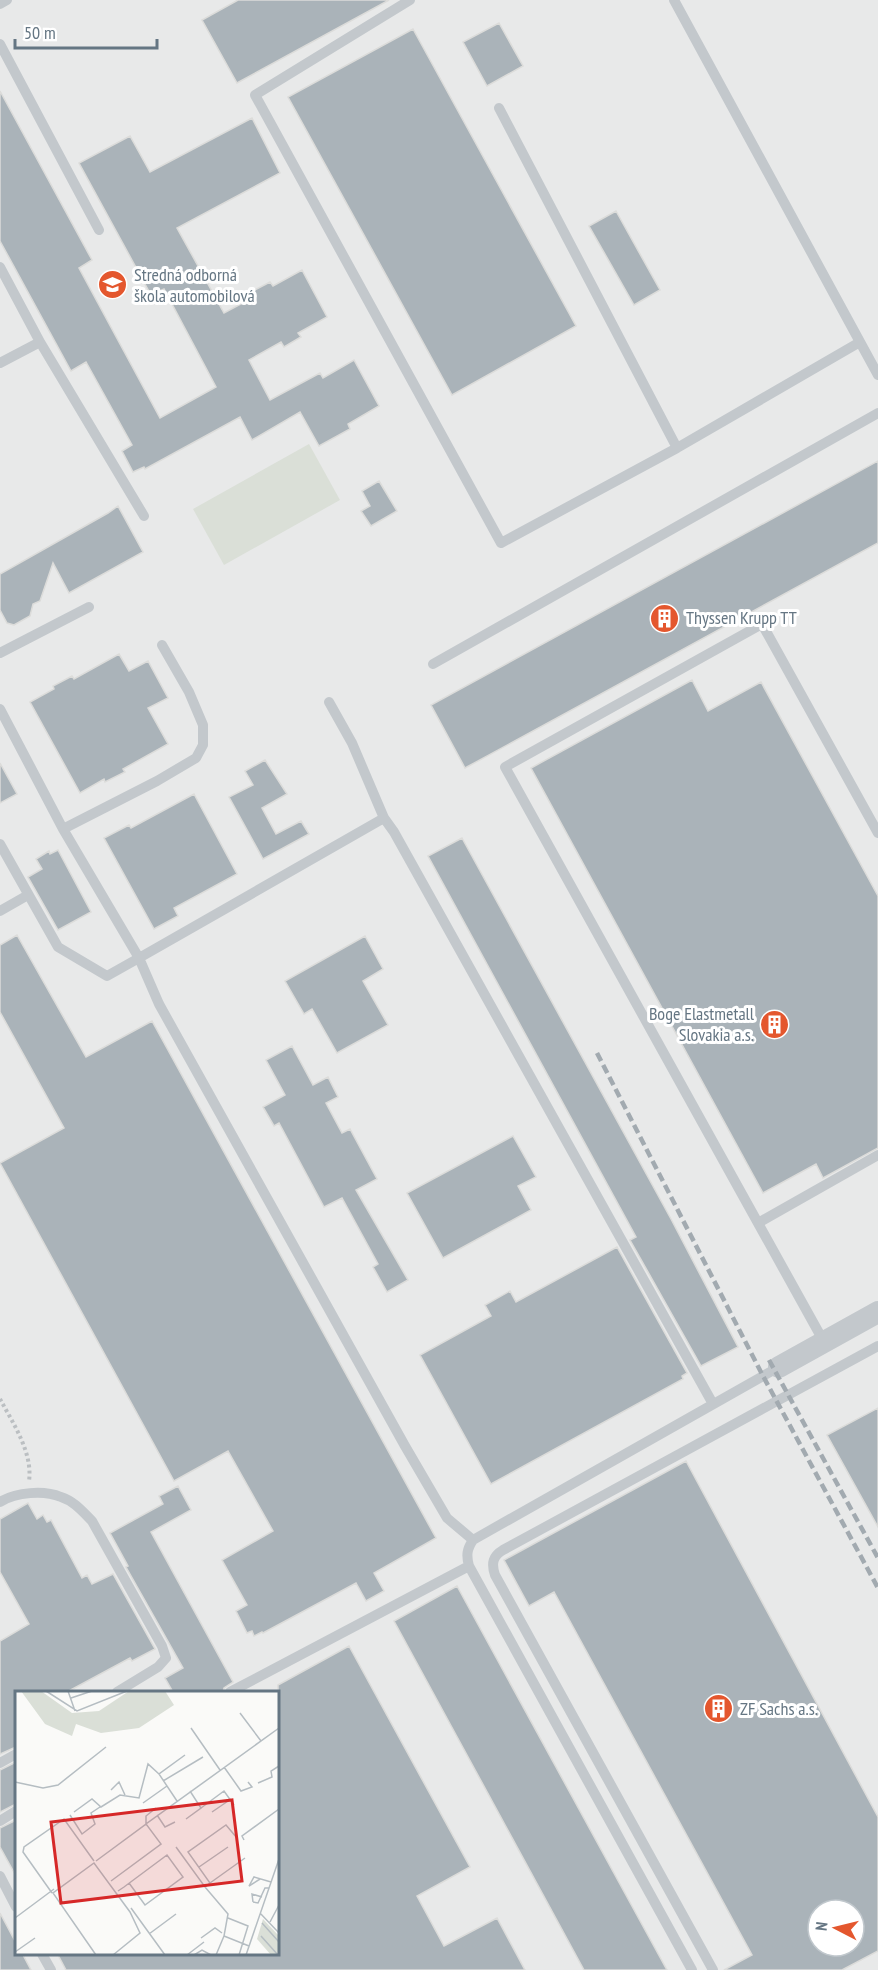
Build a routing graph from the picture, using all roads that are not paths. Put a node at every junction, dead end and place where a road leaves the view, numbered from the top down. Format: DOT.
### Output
graph roads {
  1 [pos="7,0"];
  2 [pos="410,0"];
  3 [pos="674,0"];
  4 [pos="0,4"];
  5 [pos="0,44"];
  6 [pos="499,108"];
  7 [pos="99,230"];
  8 [pos="0,267"];
  9 [pos="40,342"];
  10 [pos="860,342"];
  11 [pos="0,363"];
  12 [pos="878,375"];
  13 [pos="878,413"];
  14 [pos="677,448"];
  15 [pos="144,516"];
  16 [pos="89,607"];
  17 [pos="162,645"];
  18 [pos="0,653"];
  19 [pos="433,663"];
  20 [pos="329,702"];
  21 [pos="0,709"];
  22 [pos="384,818"];
  23 [pos="63,828"];
  24 [pos="878,833"];
  25 [pos="0,843"];
  26 [pos="28,895"];
  27 [pos="0,911"];
  28 [pos="140,958"];
  29 [pos="878,1155"];
  30 [pos="758,1222"];
  31 [pos="878,1312"];
  32 [pos="824,1342"];
  33 [pos="878,1346"];
  34 [pos="779,1367"];
  35 [pos="713,1404"];
  36 [pos="0,1502"];
  37 [pos="473,1540"];
  38 [pos="469,1566"];
  39 [pos="119,1691"];
  40 [pos="232,1691"];
  41 [pos="15,1755"];
  42 [pos="0,1763"];
  43 [pos="15,1812"];
  44 [pos="0,1821"];
  45 [pos="0,1876"];
  46 [pos="15,1905"];
  47 [pos="43,1955"];
  48 [pos="51,1970"];
  49 [pos="692,1970"];
  50 [pos="713,1970"];
  1 -- 4 [label="lane"];
  2 -- 14 [label="lane"];
  3 -- 10 [label="lane"];
  5 -- 7 [label="lane"];
  6 -- 14 [label="lane"];
  8 -- 9 [label="lane"];
  9 -- 11 [label="lane"];
  9 -- 15 [label="lane"];
  10 -- 12 [label="lane"];
  10 -- 14 [label="lane"];
  13 -- 19 [label="lane"];
  16 -- 18 [label="lane"];
  17 -- 23 [label="lane"];
  20 -- 22 [label="lane"];
  21 -- 23 [label="lane"];
  22 -- 28 [label="lane"];
  22 -- 35 [label="lane"];
  23 -- 28 [label="lane"];
  24 -- 30 [label="lane"];
  25 -- 26 [label="lane"];
  26 -- 27 [label="lane"];
  26 -- 28 [label="lane"];
  28 -- 37 [label="lane"];
  29 -- 30 [label="lane"];
  30 -- 32 [label="lane"];
  31 -- 32 [label="street"];
  32 -- 34 [label="street"];
  33 -- 50 [label="lane"];
  34 -- 35 [label="lane"];
  35 -- 37 [label="lane"];
  36 -- 39 [label="lane"];
  37 -- 38 [label="lane"];
  38 -- 40 [label="lane"];
  38 -- 49 [label="lane"];
  41 -- 42 [label="lane"];
  43 -- 44 [label="lane"];
  45 -- 46 [label="lane"];
  47 -- 48 [label="lane"];
}
